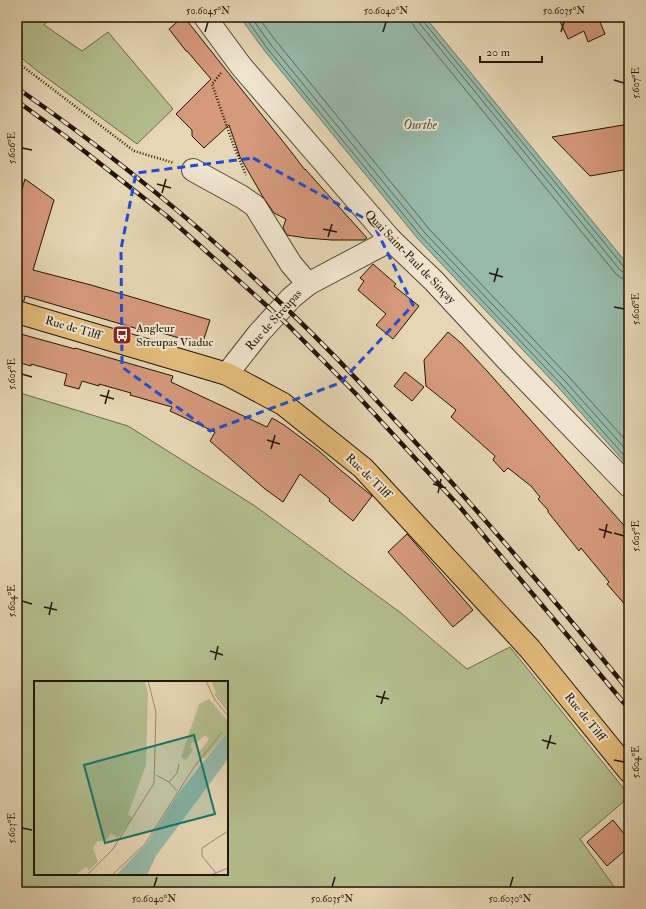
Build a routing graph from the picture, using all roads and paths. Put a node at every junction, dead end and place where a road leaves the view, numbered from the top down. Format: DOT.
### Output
graph roads {
  1 [pos="205,17"];
  2 [pos="233,56"];
  3 [pos="17,62"];
  4 [pos="193,170"];
  5 [pos="255,206"];
  6 [pos="391,240"];
  7 [pos="308,284"];
  8 [pos="17,312"];
  9 [pos="227,374"];
  10 [pos="629,486"];
  11 [pos="629,771"];
  12 [pos="17,836"];
  13 [pos="17,876"];
  1 -- 2 [label="street, Quai Saint-Paul de Sinçay"];
  2 -- 5 [label="path"];
  2 -- 6 [label="street, Quai Saint-Paul de Sinçay"];
  3 -- 4 [label="path"];
  4 -- 5 [label="street"];
  5 -- 7 [label="street"];
  6 -- 7 [label="street, Rue de Streupas"];
  6 -- 10 [label="street, Quai Saint-Paul de Sinçay"];
  7 -- 9 [label="street, Rue de Streupas"];
  8 -- 9 [label="main road, Rue de Tilff"];
  9 -- 11 [label="main road, Rue de Tilff"];
  12 -- 13 [label="path"];
}
